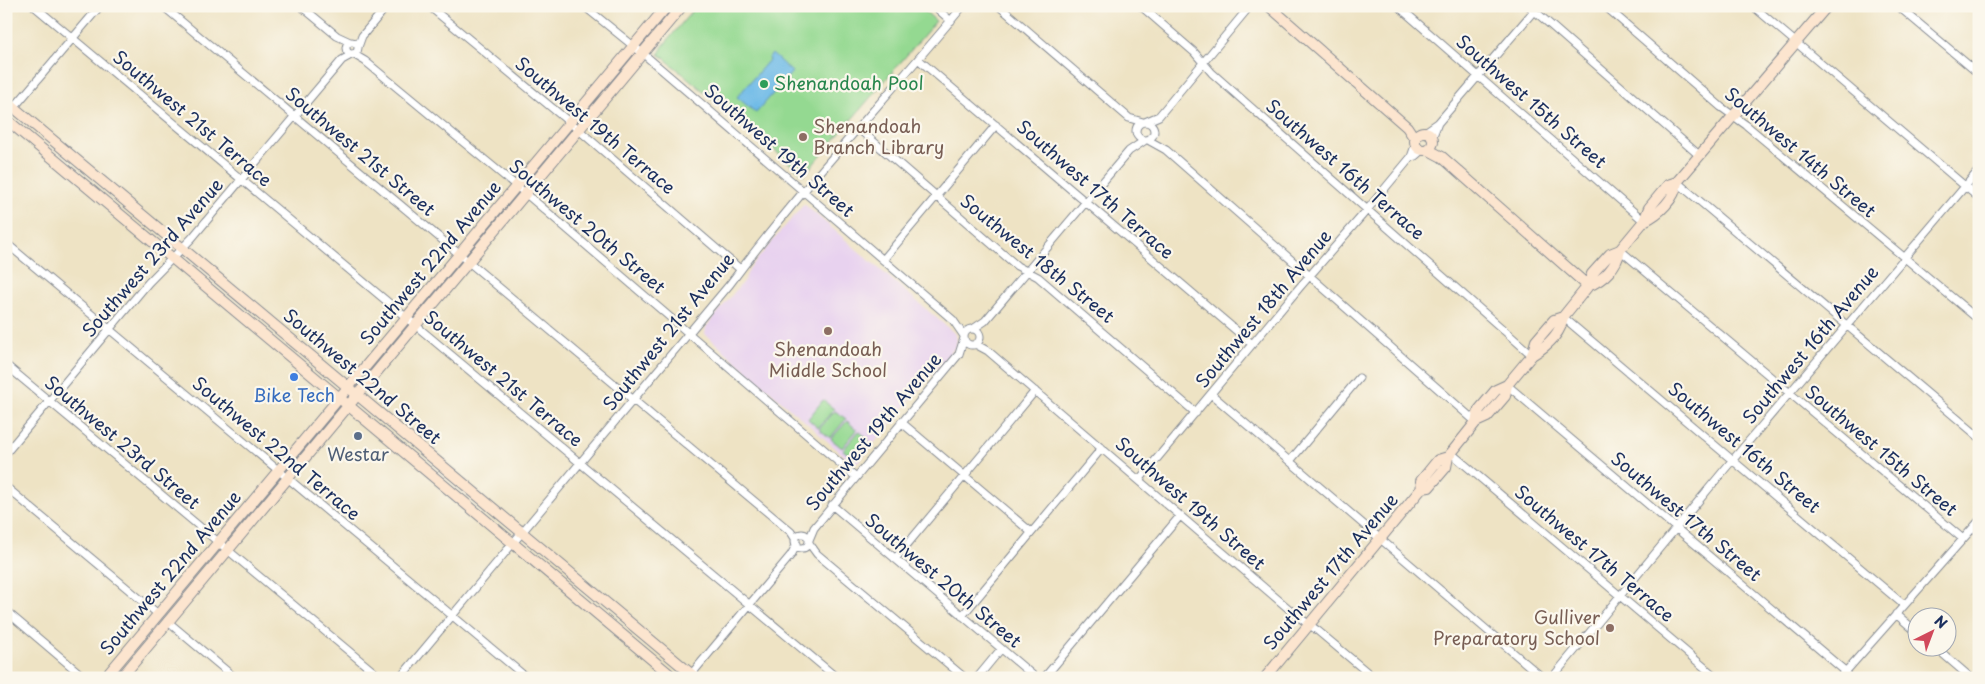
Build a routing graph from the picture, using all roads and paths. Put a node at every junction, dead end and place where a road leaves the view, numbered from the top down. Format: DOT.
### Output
graph roads {
  1 [pos="34,6"];
  2 [pos="100,6"];
  3 [pos="162,6"];
  4 [pos="301,6"];
  5 [pos="387,6"];
  6 [pos="429,6"];
  7 [pos="584,6"];
  8 [pos="666,6"];
  9 [pos="682,6"];
  10 [pos="934,6"];
  11 [pos="963,6"];
  12 [pos="999,6"];
  13 [pos="1141,6"];
  14 [pos="1250,6"];
  15 [pos="1269,6"];
  16 [pos="1398,6"];
  17 [pos="1605,6"];
  18 [pos="1754,6"];
  19 [pos="1826,6"];
  20 [pos="1898,6"];
  21 [pos="1534,8"];
  22 [pos="951,21"];
  23 [pos="73,39"];
  24 [pos="1796,42"];
  25 [pos="633,46"];
  26 [pos="352,48"];
  27 [pos="643,54"];
  28 [pos="918,59"];
  29 [pos="1203,62"];
  30 [pos="1979,74"];
  31 [pos="1478,76"];
  32 [pos="10,105"];
  33 [pos="1734,115"];
  34 [pos="1159,116"];
  35 [pos="294,117"];
  36 [pos="6,118"];
  37 [pos="1129,118"];
  38 [pos="1144,122"];
  39 [pos="570,123"];
  40 [pos="996,125"];
  41 [pos="858,130"];
  42 [pos="580,131"];
  43 [pos="1136,132"];
  44 [pos="1154,132"];
  45 [pos="1424,140"];
  46 [pos="1146,141"];
  47 [pos="1163,148"];
  48 [pos="1129,151"];
  49 [pos="1700,156"];
  50 [pos="1979,170"];
  51 [pos="241,180"];
  52 [pos="1677,182"];
  53 [pos="1965,186"];
  54 [pos="517,187"];
  55 [pos="804,192"];
  56 [pos="526,195"];
  57 [pos="936,197"];
  58 [pos="1979,198"];
  59 [pos="1085,202"];
  60 [pos="1367,210"];
  61 [pos="1644,221"];
  62 [pos="6,242"];
  63 [pos="182,248"];
  64 [pos="1620,250"];
  65 [pos="459,254"];
  66 [pos="172,258"];
  67 [pos="1904,258"];
  68 [pos="883,260"];
  69 [pos="469,262"];
  70 [pos="740,269"];
  71 [pos="1027,271"];
  72 [pos="1310,276"];
  73 [pos="1588,286"];
  74 [pos="406,317"];
  75 [pos="1563,317"];
  76 [pos="953,320"];
  77 [pos="1979,320"];
  78 [pos="985,321"];
  79 [pos="416,325"];
  80 [pos="1847,326"];
  81 [pos="110,329"];
  82 [pos="972,329"];
  83 [pos="688,333"];
  84 [pos="980,336"];
  85 [pos="964,337"];
  86 [pos="974,344"];
  87 [pos="1252,344"];
  88 [pos="988,351"];
  89 [pos="959,354"];
  90 [pos="1532,355"];
  91 [pos="6,365"];
  92 [pos="1359,378"];
  93 [pos="1507,385"];
  94 [pos="348,387"];
  95 [pos="1035,391"];
  96 [pos="1790,393"];
  97 [pos="358,394"];
  98 [pos="1211,394"];
  99 [pos="340,398"];
  100 [pos="633,400"];
  101 [pos="50,401"];
  102 [pos="349,405"];
  103 [pos="1196,413"];
  104 [pos="901,422"];
  105 [pos="1476,422"];
  106 [pos="1979,437"];
  107 [pos="1102,448"];
  108 [pos="6,453"];
  109 [pos="1449,455"];
  110 [pos="1733,460"];
  111 [pos="1290,461"];
  112 [pos="580,462"];
  113 [pos="278,470"];
  114 [pos="964,476"];
  115 [pos="856,477"];
  116 [pos="287,478"];
  117 [pos="1139,480"];
  118 [pos="6,487"];
  119 [pos="832,505"];
  120 [pos="1180,516"];
  121 [pos="1979,522"];
  122 [pos="1676,528"];
  123 [pos="1976,531"];
  124 [pos="522,532"];
  125 [pos="1031,532"];
  126 [pos="1380,539"];
  127 [pos="1963,539"];
  128 [pos="218,542"];
  129 [pos="802,542"];
  130 [pos="513,543"];
  131 [pos="227,549"];
  132 [pos="895,560"];
  133 [pos="1620,595"];
  134 [pos="750,605"];
  135 [pos="1904,605"];
  136 [pos="6,611"];
  137 [pos="158,614"];
  138 [pos="1896,614"];
  139 [pos="452,615"];
  140 [pos="962,616"];
  141 [pos="167,622"];
  142 [pos="1309,624"];
  143 [pos="1908,624"];
  144 [pos="1001,650"];
  145 [pos="1946,656"];
  146 [pos="1845,672"];
  147 [pos="692,677"];
  148 [pos="86,678"];
  149 [pos="105,678"];
  150 [pos="120,678"];
  151 [pos="235,678"];
  152 [pos="381,678"];
  153 [pos="400,678"];
  154 [pos="526,678"];
  155 [pos="674,678"];
  156 [pos="837,678"];
  157 [pos="965,678"];
  158 [pos="977,678"];
  159 [pos="1036,678"];
  160 [pos="1044,678"];
  161 [pos="1264,678"];
  162 [pos="1374,678"];
  163 [pos="1543,678"];
  164 [pos="1552,678"];
  165 [pos="1717,678"];
  166 [pos="1840,678"];
  167 [pos="1971,678"];
  1 -- 23 [label="street, Southwest 21st Terrace"];
  2 -- 23 [label="street"];
  3 -- 35 [label="street, Southwest 21st Street"];
  4 -- 26 [label="street, Southwest 20th Street"];
  5 -- 26 [label="street, Southwest 23rd Avenue"];
  6 -- 39 [label="street, Southwest 19th Terrace"];
  7 -- 25 [label="street, Southwest 19th Street"];
  8 -- 25 [label="main road, Southwest 22nd Avenue"];
  9 -- 27 [label="main road, Southwest 22nd Avenue"];
  10 -- 22 [label="street"];
  11 -- 22 [label="street, Southwest 21st Avenue"];
  12 -- 37 [label="street"];
  13 -- 29 [label="street, Southwest 16th Terrace"];
  14 -- 29 [label="street"];
  15 -- 45 [label="main road"];
  16 -- 31 [label="street, Southwest 15th Street"];
  17 -- 33 [label="street, Southwest 14th Street"];
  18 -- 24 [label="street"];
  19 -- 24 [label="main road, Southwest 17th Avenue"];
  20 -- 30 [label="street"];
  21 -- 31 [label="street"];
  21 -- 49 [label="street"];
  22 -- 28 [label="street, Southwest 21st Avenue"];
  23 -- 32 [label="street"];
  23 -- 51 [label="street, Southwest 21st Terrace"];
  24 -- 33 [label="main road, Southwest 17th Avenue"];
  24 -- 53 [label="street"];
  25 -- 27 [label="street, Southwest 19th Street"];
  25 -- 39 [label="main road, Southwest 22nd Avenue"];
  26 -- 35 [label="street, Southwest 23rd Avenue"];
  26 -- 54 [label="street, Southwest 20th Street"];
  27 -- 42 [label="main road, Southwest 22nd Avenue"];
  27 -- 55 [label="street, Southwest 19th Street"];
  28 -- 40 [label="street, Southwest 17th Terrace"];
  28 -- 41 [label="street, Southwest 21st Avenue"];
  29 -- 34 [label="street"];
  29 -- 60 [label="street, Southwest 16th Terrace"];
  31 -- 45 [label="street"];
  31 -- 61 [label="street, Southwest 15th Street"];
  32 -- 36 [label="street"];
  32 -- 63 [label="main road, Southwest 22nd Street"];
  33 -- 49 [label="main road, Southwest 17th Avenue"];
  33 -- 67 [label="street, Southwest 14th Street"];
  34 -- 38 [label="street"];
  34 -- 44 [label="street"];
  35 -- 51 [label="street, Southwest 23rd Avenue"];
  35 -- 65 [label="street, Southwest 21st Street"];
  36 -- 66 [label="main road, Southwest 22nd Street"];
  37 -- 38 [label="street"];
  37 -- 43 [label="street"];
  38 -- 43 [label="street"];
  38 -- 44 [label="street"];
  39 -- 42 [label="street, Southwest 19th Terrace"];
  39 -- 54 [label="main road, Southwest 22nd Avenue"];
  40 -- 57 [label="street"];
  40 -- 59 [label="street, Southwest 17th Terrace"];
  41 -- 55 [label="street, Southwest 21st Avenue"];
  41 -- 57 [label="street, Southwest 18th Street"];
  42 -- 56 [label="main road, Southwest 22nd Avenue"];
  42 -- 70 [label="street, Southwest 19th Terrace"];
  43 -- 46 [label="street"];
  43 -- 48 [label="street"];
  44 -- 46 [label="street"];
  44 -- 47 [label="street"];
  45 -- 60 [label="street, Southwest 18th Avenue"];
  45 -- 73 [label="main road"];
  46 -- 47 [label="street"];
  46 -- 48 [label="street"];
  47 -- 72 [label="street"];
  48 -- 59 [label="street"];
  49 -- 52 [label="main road, Southwest 17th Avenue"];
  50 -- 53 [label="street, Southwest 16th Avenue"];
  51 -- 63 [label="street, Southwest 23rd Avenue"];
  51 -- 74 [label="street, Southwest 21st Terrace"];
  52 -- 61 [label="main road, Southwest 17th Avenue"];
  52 -- 80 [label="street"];
  53 -- 58 [label="street"];
  53 -- 67 [label="street, Southwest 16th Avenue"];
  54 -- 56 [label="street, Southwest 20th Street"];
  54 -- 65 [label="main road, Southwest 22nd Avenue"];
  55 -- 68 [label="street, Southwest 19th Street"];
  55 -- 70 [label="street, Southwest 21st Avenue"];
  56 -- 69 [label="main road, Southwest 22nd Avenue"];
  56 -- 83 [label="street, Southwest 20th Street"];
  57 -- 68 [label="street"];
  57 -- 71 [label="street, Southwest 18th Street"];
  59 -- 71 [label="street"];
  59 -- 87 [label="street, Southwest 17th Terrace"];
  60 -- 72 [label="street, Southwest 18th Avenue"];
  60 -- 90 [label="street, Southwest 16th Terrace"];
  61 -- 64 [label="main road, Southwest 17th Avenue"];
  62 -- 81 [label="street, Southwest 22nd Terrace"];
  63 -- 66 [label="street, Southwest 23rd Avenue"];
  63 -- 94 [label="main road, Southwest 22nd Street"];
  64 -- 73 [label="main road, Southwest 17th Avenue"];
  64 -- 96 [label="street, Southwest 15th Street"];
  65 -- 69 [label="street, Southwest 21st Street"];
  65 -- 74 [label="main road, Southwest 22nd Avenue"];
  66 -- 81 [label="street, Southwest 23rd Avenue"];
  66 -- 99 [label="main road, Southwest 22nd Street"];
  67 -- 77 [label="street, Southwest 14th Street"];
  67 -- 80 [label="street, Southwest 16th Avenue"];
  68 -- 76 [label="street, Southwest 19th Street"];
  69 -- 79 [label="main road, Southwest 22nd Avenue"];
  69 -- 100 [label="street, Southwest 21st Street"];
  70 -- 83 [label="street, Southwest 21st Avenue"];
  71 -- 78 [label="street"];
  71 -- 103 [label="street, Southwest 18th Street"];
  72 -- 87 [label="street, Southwest 18th Avenue"];
  72 -- 105 [label="street"];
  73 -- 75 [label="main road, Southwest 17th Avenue"];
  74 -- 79 [label="street, Southwest 21st Terrace"];
  74 -- 94 [label="main road, Southwest 22nd Avenue"];
  75 -- 90 [label="main road, Southwest 17th Avenue"];
  75 -- 110 [label="street, Southwest 16th Street"];
  76 -- 82 [label="street, Southwest 19th Street"];
  76 -- 85 [label="street, Southwest 19th Street"];
  78 -- 82 [label="street"];
  78 -- 84 [label="street"];
  79 -- 97 [label="main road, Southwest 22nd Avenue"];
  79 -- 112 [label="street, Southwest 21st Terrace"];
  80 -- 96 [label="street, Southwest 16th Avenue"];
  80 -- 106 [label="street"];
  81 -- 101 [label="street, Southwest 23rd Avenue"];
  81 -- 113 [label="street, Southwest 22nd Terrace"];
  82 -- 84 [label="street"];
  82 -- 85 [label="street"];
  83 -- 100 [label="street, Southwest 21st Avenue"];
  83 -- 115 [label="street, Southwest 20th Street"];
  84 -- 86 [label="street"];
  84 -- 88 [label="street, Southwest 19th Street"];
  85 -- 86 [label="street"];
  85 -- 89 [label="street, Southwest 19th Avenue"];
  86 -- 88 [label="street, Southwest 19th Street"];
  86 -- 89 [label="street, Southwest 19th Avenue"];
  87 -- 98 [label="street, Southwest 18th Avenue"];
  88 -- 95 [label="street, Southwest 19th Street"];
  89 -- 104 [label="street, Southwest 19th Avenue"];
  90 -- 93 [label="main road, Southwest 17th Avenue"];
  91 -- 101 [label="street, Southwest 23rd Street"];
  92 -- 111 [label="street"];
  93 -- 105 [label="main road, Southwest 17th Avenue"];
  93 -- 122 [label="street, Southwest 17th Street"];
  94 -- 97 [label="main road, Southwest 22nd Street"];
  94 -- 99 [label="main road, Southwest 22nd Avenue"];
  95 -- 107 [label="street, Southwest 19th Street"];
  95 -- 114 [label="street"];
  96 -- 110 [label="street, Southwest 16th Avenue"];
  96 -- 127 [label="street, Southwest 15th Street"];
  97 -- 102 [label="main road, Southwest 22nd Avenue"];
  97 -- 124 [label="main road, Southwest 22nd Street"];
  98 -- 103 [label="street, Southwest 18th Avenue"];
  98 -- 111 [label="street"];
  99 -- 102 [label="main road, Southwest 22nd Street"];
  99 -- 113 [label="main road, Southwest 22nd Avenue"];
  100 -- 112 [label="street, Southwest 21st Avenue"];
  100 -- 129 [label="street, Southwest 21st Street"];
  101 -- 108 [label="street, Southwest 23rd Avenue"];
  101 -- 128 [label="street, Southwest 23rd Street"];
  102 -- 116 [label="main road, Southwest 22nd Avenue"];
  102 -- 130 [label="main road, Southwest 22nd Street"];
  103 -- 117 [label="street, Southwest 18th Avenue"];
  104 -- 114 [label="street"];
  104 -- 115 [label="street, Southwest 19th Avenue"];
  105 -- 109 [label="main road, Southwest 17th Avenue"];
  107 -- 117 [label="street, Southwest 19th Street"];
  107 -- 125 [label="street"];
  109 -- 126 [label="main road, Southwest 17th Avenue"];
  109 -- 133 [label="street, Southwest 17th Terrace"];
  110 -- 122 [label="street, Southwest 16th Avenue"];
  110 -- 135 [label="street, Southwest 16th Street"];
  111 -- 126 [label="street"];
  112 -- 124 [label="street, Southwest 21st Avenue"];
  112 -- 134 [label="street, Southwest 21st Terrace"];
  113 -- 116 [label="street, Southwest 22nd Terrace"];
  113 -- 128 [label="main road, Southwest 22nd Avenue"];
  114 -- 125 [label="street"];
  114 -- 132 [label="street"];
  115 -- 119 [label="street, Southwest 19th Avenue"];
  116 -- 131 [label="main road, Southwest 22nd Avenue"];
  116 -- 139 [label="street, Southwest 22nd Terrace"];
  117 -- 120 [label="street, Southwest 19th Street"];
  118 -- 137 [label="street"];
  119 -- 129 [label="street, Southwest 19th Avenue"];
  119 -- 132 [label="street, Southwest 20th Street"];
  120 -- 142 [label="street, Southwest 19th Street"];
  120 -- 160 [label="street"];
  121 -- 123 [label="street"];
  122 -- 133 [label="street, Southwest 16th Avenue"];
  122 -- 146 [label="street, Southwest 17th Street"];
  123 -- 127 [label="street"];
  124 -- 130 [label="street, Southwest 21st Avenue"];
  124 -- 147 [label="main road, Southwest 22nd Street"];
  125 -- 140 [label="street"];
  126 -- 142 [label="main road, Southwest 17th Avenue"];
  126 -- 163 [label="street"];
  127 -- 135 [label="street"];
  128 -- 131 [label="street, Southwest 23rd Street"];
  128 -- 137 [label="main road, Southwest 22nd Avenue"];
  129 -- 134 [label="street, Southwest 19th Avenue"];
  129 -- 157 [label="street, Southwest 21st Street"];
  130 -- 139 [label="street, Southwest 21st Avenue"];
  130 -- 155 [label="main road, Southwest 22nd Street"];
  131 -- 141 [label="main road, Southwest 22nd Avenue"];
  131 -- 152 [label="street, Southwest 23rd Street"];
  132 -- 140 [label="street, Southwest 20th Street"];
  133 -- 164 [label="street, Southwest 16th Avenue"];
  133 -- 165 [label="street, Southwest 17th Terrace"];
  134 -- 147 [label="street, Southwest 19th Avenue"];
  134 -- 156 [label="street, Southwest 21st Terrace"];
  135 -- 138 [label="street"];
  136 -- 148 [label="street"];
  137 -- 141 [label="main road"];
  137 -- 149 [label="main road, Southwest 22nd Avenue"];
  138 -- 143 [label="street"];
  138 -- 146 [label="street"];
  139 -- 153 [label="street, Southwest 21st Avenue"];
  139 -- 154 [label="street, Southwest 22nd Terrace"];
  140 -- 144 [label="street, Southwest 20th Street"];
  141 -- 150 [label="main road, Southwest 22nd Avenue"];
  141 -- 151 [label="street"];
  142 -- 161 [label="main road, Southwest 17th Avenue"];
  142 -- 162 [label="street, Southwest 19th Street"];
  144 -- 158 [label="street"];
  144 -- 159 [label="street, Southwest 20th Street"];
  145 -- 167 [label="street"];
  146 -- 166 [label="street"];
}
